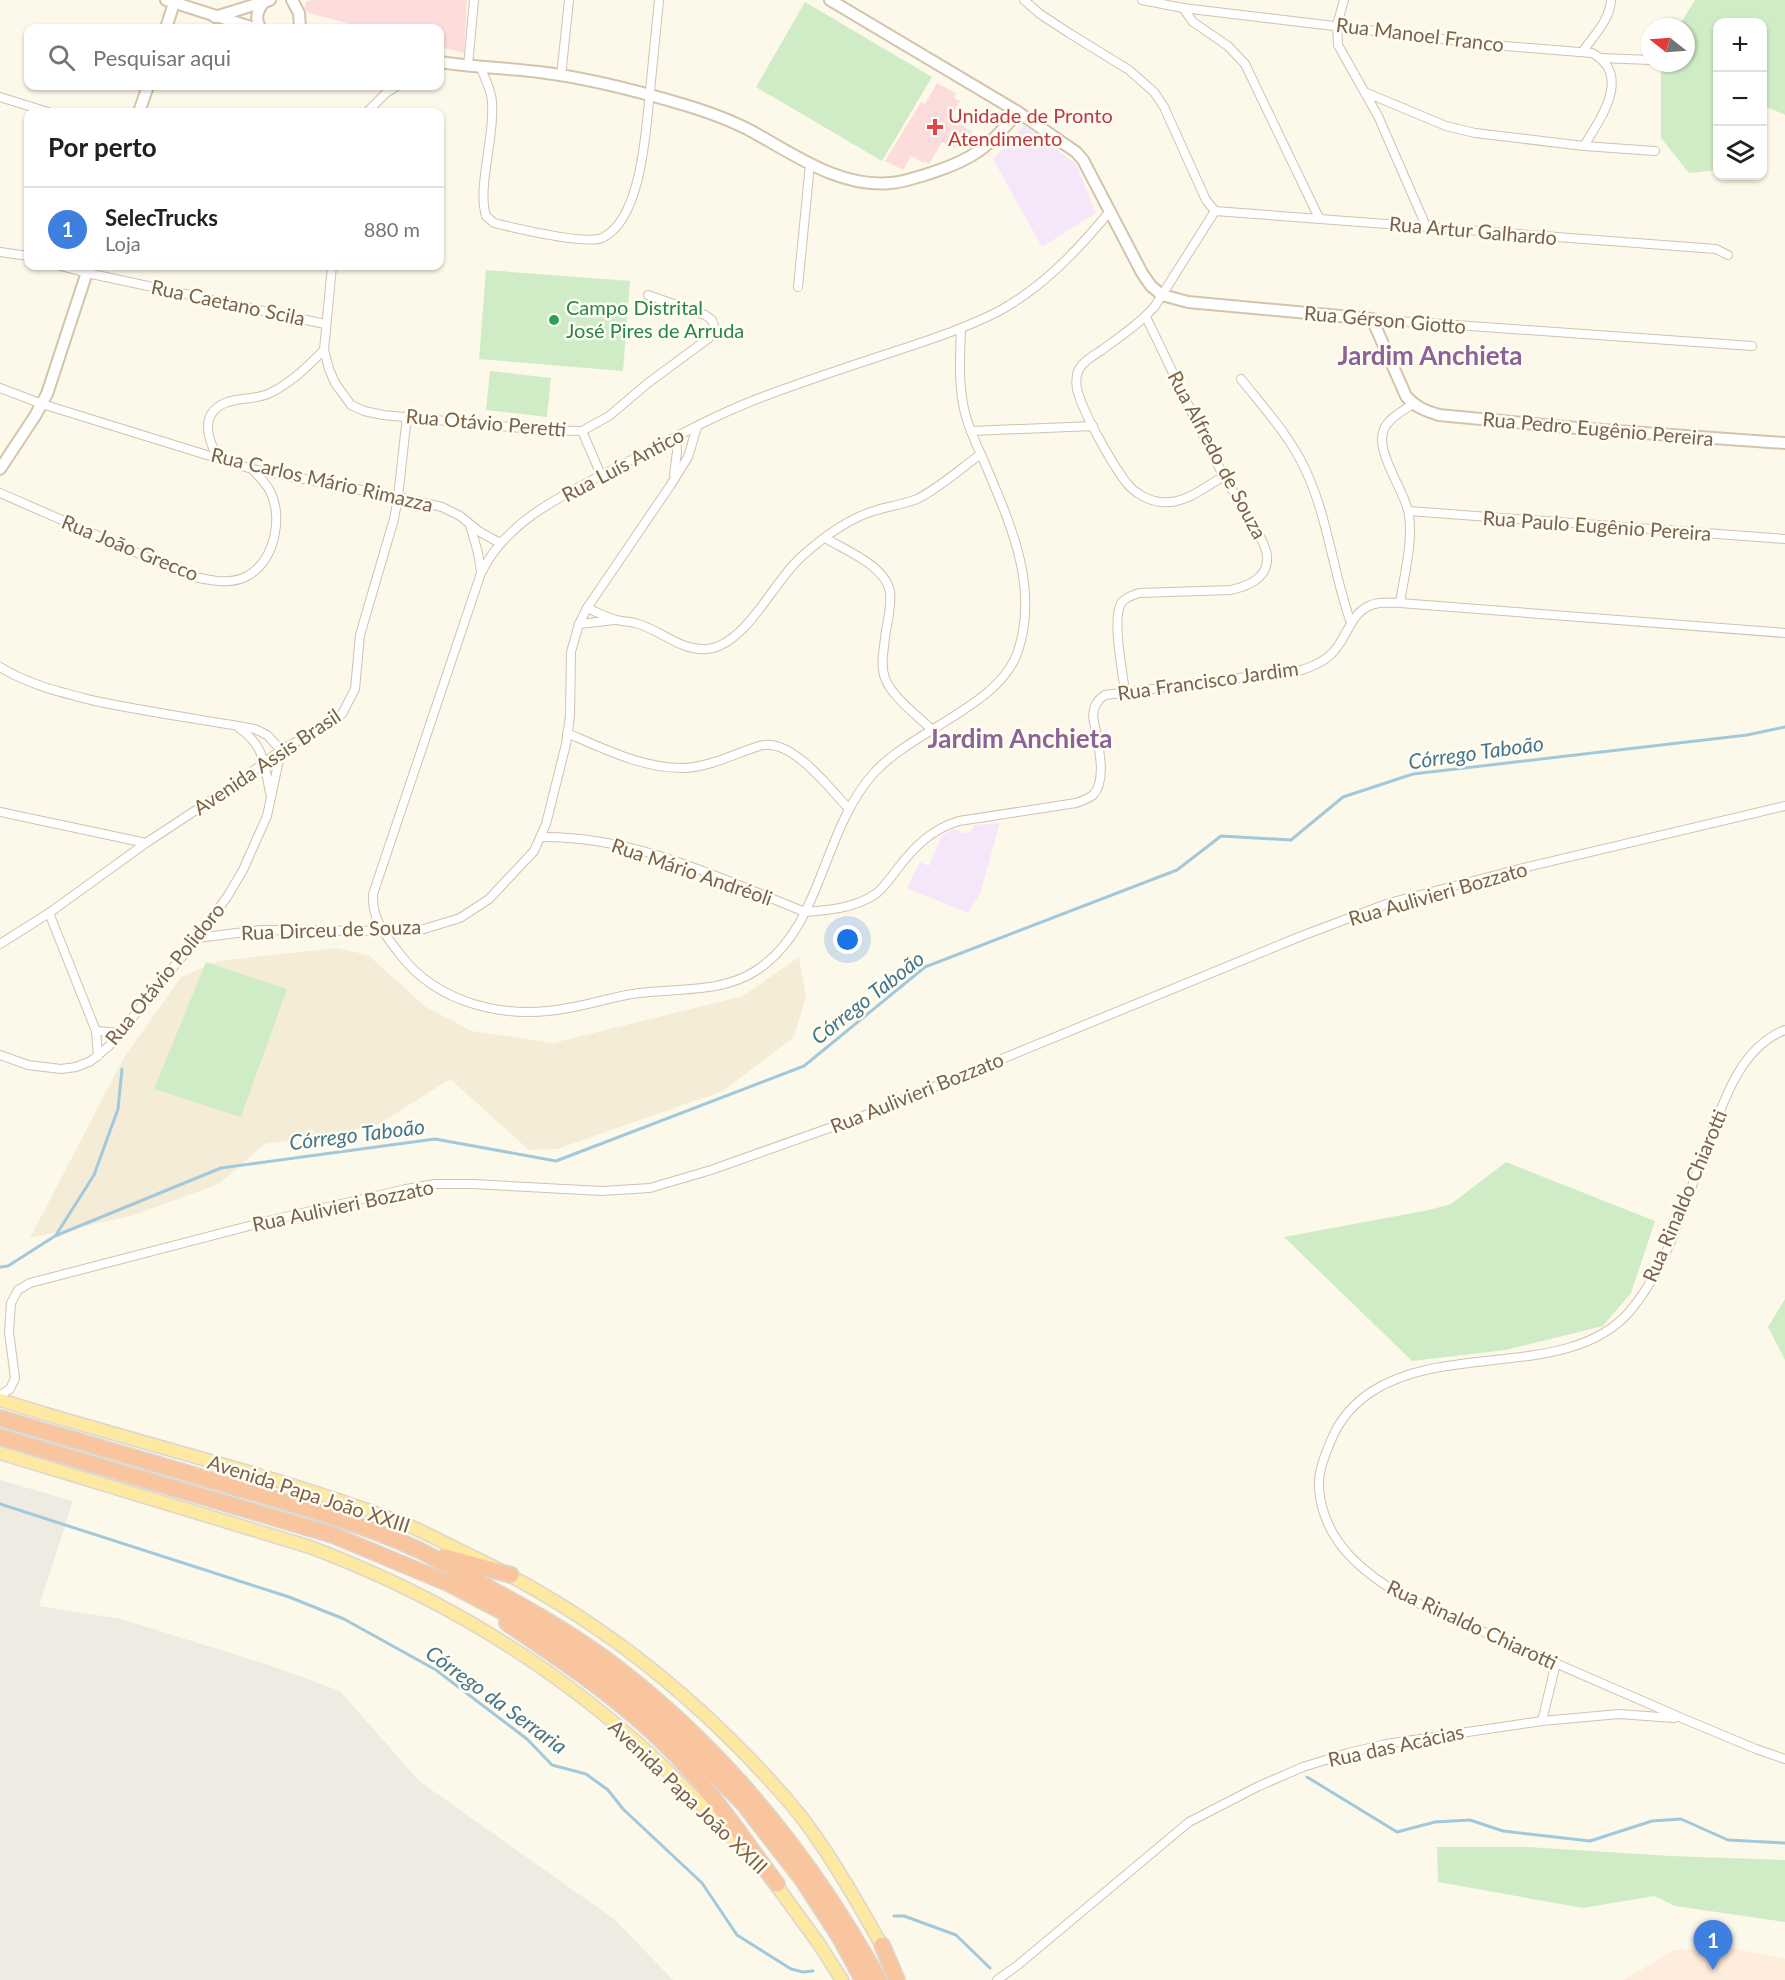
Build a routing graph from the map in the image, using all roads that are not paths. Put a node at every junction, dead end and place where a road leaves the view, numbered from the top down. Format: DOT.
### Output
graph roads {
  1 [pos="292,0"];
  2 [pos="474,0"];
  3 [pos="569,0"];
  4 [pos="659,0"];
  5 [pos="830,0"];
  6 [pos="844,0"];
  7 [pos="1024,0"];
  8 [pos="1142,0"];
  9 [pos="1344,0"];
  10 [pos="1611,0"];
  11 [pos="172,1"];
  12 [pos="267,1"];
  13 [pos="1183,8"];
  14 [pos="853,15"];
  15 [pos="215,17"];
  16 [pos="167,24"];
  17 [pos="240,24"];
  18 [pos="259,24"];
  19 [pos="300,24"];
  20 [pos="1337,25"];
  21 [pos="1583,51"];
  22 [pos="1600,58"];
  23 [pos="1641,60"];
  24 [pos="444,63"];
  25 [pos="452,64"];
  26 [pos="468,66"];
  27 [pos="444,67"];
  28 [pos="481,68"];
  29 [pos="561,76"];
  30 [pos="147,90"];
  31 [pos="392,90"];
  32 [pos="1367,93"];
  33 [pos="649,96"];
  34 [pos="0,97"];
  35 [pos="35,108"];
  36 [pos="140,108"];
  37 [pos="372,108"];
  38 [pos="1018,112"];
  39 [pos="1584,146"];
  40 [pos="1655,151"];
  41 [pos="810,164"];
  42 [pos="1215,211"];
  43 [pos="1110,212"];
  44 [pos="1319,218"];
  45 [pos="1426,226"];
  46 [pos="0,252"];
  47 [pos="24,255"];
  48 [pos="1728,255"];
  49 [pos="88,270"];
  50 [pos="92,270"];
  51 [pos="332,270"];
  52 [pos="798,287"];
  53 [pos="648,295"];
  54 [pos="1162,295"];
  55 [pos="1146,317"];
  56 [pos="1372,319"];
  57 [pos="325,324"];
  58 [pos="961,329"];
  59 [pos="1752,346"];
  60 [pos="324,350"];
  61 [pos="1241,379"];
  62 [pos="0,388"];
  63 [pos="42,404"];
  64 [pos="1413,404"];
  65 [pos="407,416"];
  66 [pos="1093,426"];
  67 [pos="697,427"];
  68 [pos="582,431"];
  69 [pos="971,431"];
  70 [pos="676,437"];
  71 [pos="1785,443"];
  72 [pos="981,454"];
  73 [pos="218,458"];
  74 [pos="0,469"];
  75 [pos="252,469"];
  76 [pos="601,475"];
  77 [pos="1224,476"];
  78 [pos="674,479"];
  79 [pos="0,494"];
  80 [pos="398,497"];
  81 [pos="1409,511"];
  82 [pos="469,524"];
  83 [pos="825,538"];
  84 [pos="1785,540"];
  85 [pos="500,543"];
  86 [pos="481,573"];
  87 [pos="1400,603"];
  88 [pos="587,608"];
  89 [pos="616,620"];
  90 [pos="1351,623"];
  91 [pos="579,624"];
  92 [pos="1785,633"];
  93 [pos="0,667"];
  94 [pos="1125,692"];
  95 [pos="235,725"];
  96 [pos="931,729"];
  97 [pos="567,733"];
  98 [pos="281,750"];
  99 [pos="264,763"];
  100 [pos="271,796"];
  101 [pos="1785,806"];
  102 [pos="849,809"];
  103 [pos="0,812"];
  104 [pos="542,837"];
  105 [pos="146,843"];
  106 [pos="805,912"];
  107 [pos="49,913"];
  108 [pos="381,930"];
  109 [pos="197,938"];
  110 [pos="0,944"];
  111 [pos="1785,1030"];
  112 [pos="96,1032"];
  113 [pos="120,1033"];
  114 [pos="0,1055"];
  115 [pos="98,1056"];
  116 [pos="0,1395"];
  117 [pos="0,1400"];
  118 [pos="0,1418"];
  119 [pos="0,1437"];
  120 [pos="0,1453"];
  121 [pos="419,1550"];
  122 [pos="511,1575"];
  123 [pos="450,1584"];
  124 [pos="1556,1663"];
  125 [pos="1684,1719"];
  126 [pos="1542,1721"];
  127 [pos="1785,1759"];
  128 [pos="777,1884"];
  129 [pos="882,1944"];
  130 [pos="842,1980"];
  131 [pos="863,1980"];
  132 [pos="879,1980"];
  133 [pos="897,1980"];
  134 [pos="902,1980"];
  135 [pos="997,1980"];
  1 -- 19 [label="street"];
  2 -- 26 [label="street"];
  3 -- 29 [label="street"];
  4 -- 33 [label="street"];
  5 -- 14 [label="street"];
  6 -- 14 [label="street"];
  7 -- 42 [label="street"];
  8 -- 13 [label="street, Rua Manoel Franco"];
  9 -- 20 [label="street"];
  10 -- 21 [label="street"];
  11 -- 15 [label="street"];
  11 -- 16 [label="street"];
  12 -- 15 [label="street"];
  12 -- 18 [label="street"];
  13 -- 20 [label="street, Rua Manoel Franco"];
  13 -- 44 [label="street"];
  14 -- 38 [label="street"];
  15 -- 17 [label="street"];
  20 -- 21 [label="street, Rua Manoel Franco"];
  20 -- 32 [label="street"];
  21 -- 22 [label="street, Rua Manoel Franco"];
  22 -- 23 [label="street"];
  22 -- 39 [label="street"];
  24 -- 25 [label="street"];
  25 -- 26 [label="street"];
  25 -- 27 [label="street"];
  26 -- 28 [label="street"];
  28 -- 29 [label="street"];
  28 -- 33 [label="street"];
  29 -- 33 [label="street"];
  30 -- 36 [label="street"];
  31 -- 37 [label="street"];
  32 -- 39 [label="street"];
  32 -- 45 [label="street"];
  33 -- 41 [label="street"];
  34 -- 35 [label="street"];
  38 -- 41 [label="street"];
  38 -- 43 [label="street"];
  39 -- 40 [label="street"];
  41 -- 52 [label="street"];
  42 -- 44 [label="street, Rua Artur Galhardo"];
  42 -- 54 [label="street"];
  43 -- 54 [label="street"];
  43 -- 58 [label="street, Rua Luís Antico"];
  44 -- 45 [label="street, Rua Artur Galhardo"];
  45 -- 48 [label="street, Rua Artur Galhardo"];
  46 -- 47 [label="street"];
  49 -- 63 [label="street"];
  50 -- 57 [label="street, Rua Caetano Scila"];
  51 -- 57 [label="street"];
  53 -- 68 [label="street, Rua Otávio Peretti"];
  54 -- 55 [label="street"];
  54 -- 56 [label="street, Rua Gérson Giotto"];
  55 -- 66 [label="street"];
  55 -- 77 [label="street, Rua Alfredo de Souza"];
  56 -- 59 [label="street, Rua Gérson Giotto"];
  56 -- 64 [label="street"];
  57 -- 60 [label="street"];
  58 -- 67 [label="street, Rua Luís Antico"];
  58 -- 69 [label="street"];
  60 -- 65 [label="street, Rua Otávio Peretti"];
  60 -- 73 [label="street"];
  61 -- 90 [label="street"];
  62 -- 63 [label="street, Rua Carlos Mário Rimazza"];
  63 -- 73 [label="street, Rua Carlos Mário Rimazza"];
  63 -- 74 [label="street"];
  64 -- 71 [label="street, Rua Pedro Eugênio Pereira"];
  64 -- 81 [label="street"];
  65 -- 68 [label="street, Rua Otávio Peretti"];
  65 -- 80 [label="street, Avenida Assis Brasil"];
  66 -- 69 [label="street"];
  66 -- 77 [label="street"];
  67 -- 70 [label="street, Rua Luís Antico"];
  67 -- 78 [label="street, Rua Dirceu de Souza"];
  68 -- 76 [label="street"];
  69 -- 72 [label="street"];
  70 -- 76 [label="street, Rua Luís Antico"];
  70 -- 78 [label="street, Rua Dirceu de Souza"];
  72 -- 83 [label="street"];
  72 -- 96 [label="street"];
  73 -- 75 [label="street, Rua Carlos Mário Rimazza"];
  75 -- 79 [label="street, Rua João Grecco"];
  75 -- 80 [label="street, Rua Carlos Mário Rimazza"];
  76 -- 85 [label="street, Rua Luís Antico"];
  77 -- 94 [label="street, Rua Alfredo de Souza"];
  78 -- 88 [label="street, Rua Dirceu de Souza"];
  80 -- 82 [label="street, Rua Carlos Mário Rimazza"];
  80 -- 98 [label="street, Avenida Assis Brasil"];
  81 -- 84 [label="street, Rua Paulo Eugênio Pereira"];
  81 -- 87 [label="street"];
  82 -- 85 [label="street, Rua Carlos Mário Rimazza"];
  82 -- 86 [label="street"];
  83 -- 89 [label="street"];
  83 -- 96 [label="street"];
  85 -- 86 [label="street, Rua Luís Antico"];
  86 -- 108 [label="street, Rua Luís Antico"];
  87 -- 90 [label="street, Rua Francisco Jardim"];
  87 -- 92 [label="street, Rua Francisco Jardim"];
  88 -- 89 [label="street"];
  88 -- 91 [label="street, Rua Dirceu de Souza"];
  89 -- 91 [label="street"];
  90 -- 94 [label="street, Rua Francisco Jardim"];
  91 -- 97 [label="street, Rua Dirceu de Souza"];
  93 -- 95 [label="street"];
  94 -- 106 [label="street, Rua Francisco Jardim"];
  95 -- 98 [label="street"];
  95 -- 99 [label="street, Rua Otávio Polidoro"];
  96 -- 102 [label="street"];
  97 -- 102 [label="street"];
  97 -- 104 [label="street, Rua Dirceu de Souza"];
  98 -- 99 [label="street, Avenida Assis Brasil"];
  98 -- 100 [label="street, Rua Otávio Polidoro"];
  99 -- 100 [label="street, Rua Otávio Polidoro"];
  99 -- 105 [label="street, Avenida Assis Brasil"];
  100 -- 109 [label="street, Rua Otávio Polidoro"];
  101 -- 116 [label="street, Rua Aulivieri Bozzato"];
  102 -- 106 [label="street"];
  103 -- 105 [label="street"];
  104 -- 106 [label="street, Rua Mário Andréoli"];
  104 -- 108 [label="street, Rua Dirceu de Souza"];
  105 -- 107 [label="street, Avenida Assis Brasil"];
  106 -- 108 [label="street"];
  107 -- 110 [label="street, Avenida Assis Brasil"];
  107 -- 112 [label="street"];
  108 -- 109 [label="street, Rua Dirceu de Souza"];
  109 -- 113 [label="street, Rua Otávio Polidoro"];
  111 -- 124 [label="street, Rua Rinaldo Chiarotti"];
  112 -- 113 [label="street"];
  112 -- 115 [label="street"];
  113 -- 115 [label="street, Rua Otávio Polidoro"];
  114 -- 115 [label="street, Rua Otávio Polidoro"];
  117 -- 122 [label="main road, Avenida Papa João XXIII"];
  118 -- 121 [label="highway, Avenida Papa João XXIII"];
  119 -- 123 [label="highway, Avenida Papa João XXIII"];
  120 -- 128 [label="main road, Avenida Papa João XXIII"];
  121 -- 122 [label="highway"];
  121 -- 132 [label="highway, Avenida Papa João XXIII"];
  122 -- 129 [label="main road, Avenida Papa João XXIII"];
  123 -- 128 [label="highway"];
  123 -- 131 [label="highway, Avenida Papa João XXIII"];
  124 -- 125 [label="street, Rua Rinaldo Chiarotti"];
  124 -- 126 [label="street"];
  125 -- 126 [label="street, Rua das Acácias"];
  125 -- 127 [label="street, Rua Rinaldo Chiarotti"];
  126 -- 135 [label="street, Rua das Acácias"];
  128 -- 130 [label="main road, Avenida Papa João XXIII"];
  129 -- 133 [label="highway"];
  129 -- 134 [label="main road, Avenida Papa João XXIII"];
}
